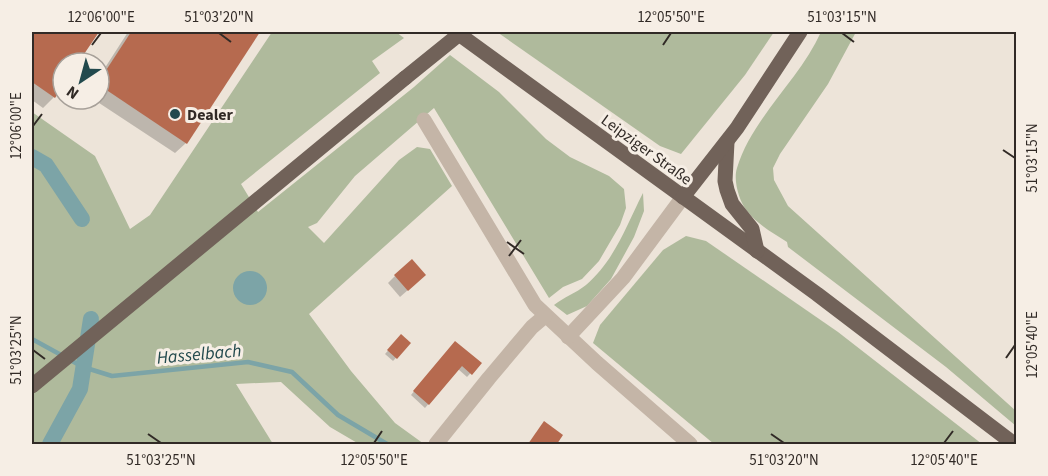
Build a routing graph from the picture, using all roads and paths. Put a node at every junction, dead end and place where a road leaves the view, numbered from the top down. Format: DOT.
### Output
graph roads {
  1 [pos="456,32"];
  2 [pos="462,32"];
  3 [pos="800,32"];
  4 [pos="424,120"];
  5 [pos="727,142"];
  6 [pos="683,197"];
  7 [pos="757,251"];
  8 [pos="545,316"];
  9 [pos="568,337"];
  10 [pos="32,386"];
  11 [pos="436,444"];
  12 [pos="690,444"];
  13 [pos="1014,444"];
  1 -- 6 [label="main road, Leipziger Straße"];
  2 -- 10 [label="main road, bridge"];
  3 -- 5 [label="main road"];
  4 -- 8 [label="street"];
  5 -- 6 [label="main road"];
  5 -- 7 [label="main road"];
  6 -- 7 [label="main road, Leipziger Straße"];
  6 -- 9 [label="street"];
  7 -- 13 [label="main road, Leipziger Straße"];
  8 -- 9 [label="street"];
  8 -- 11 [label="street"];
  9 -- 12 [label="street"];
}
